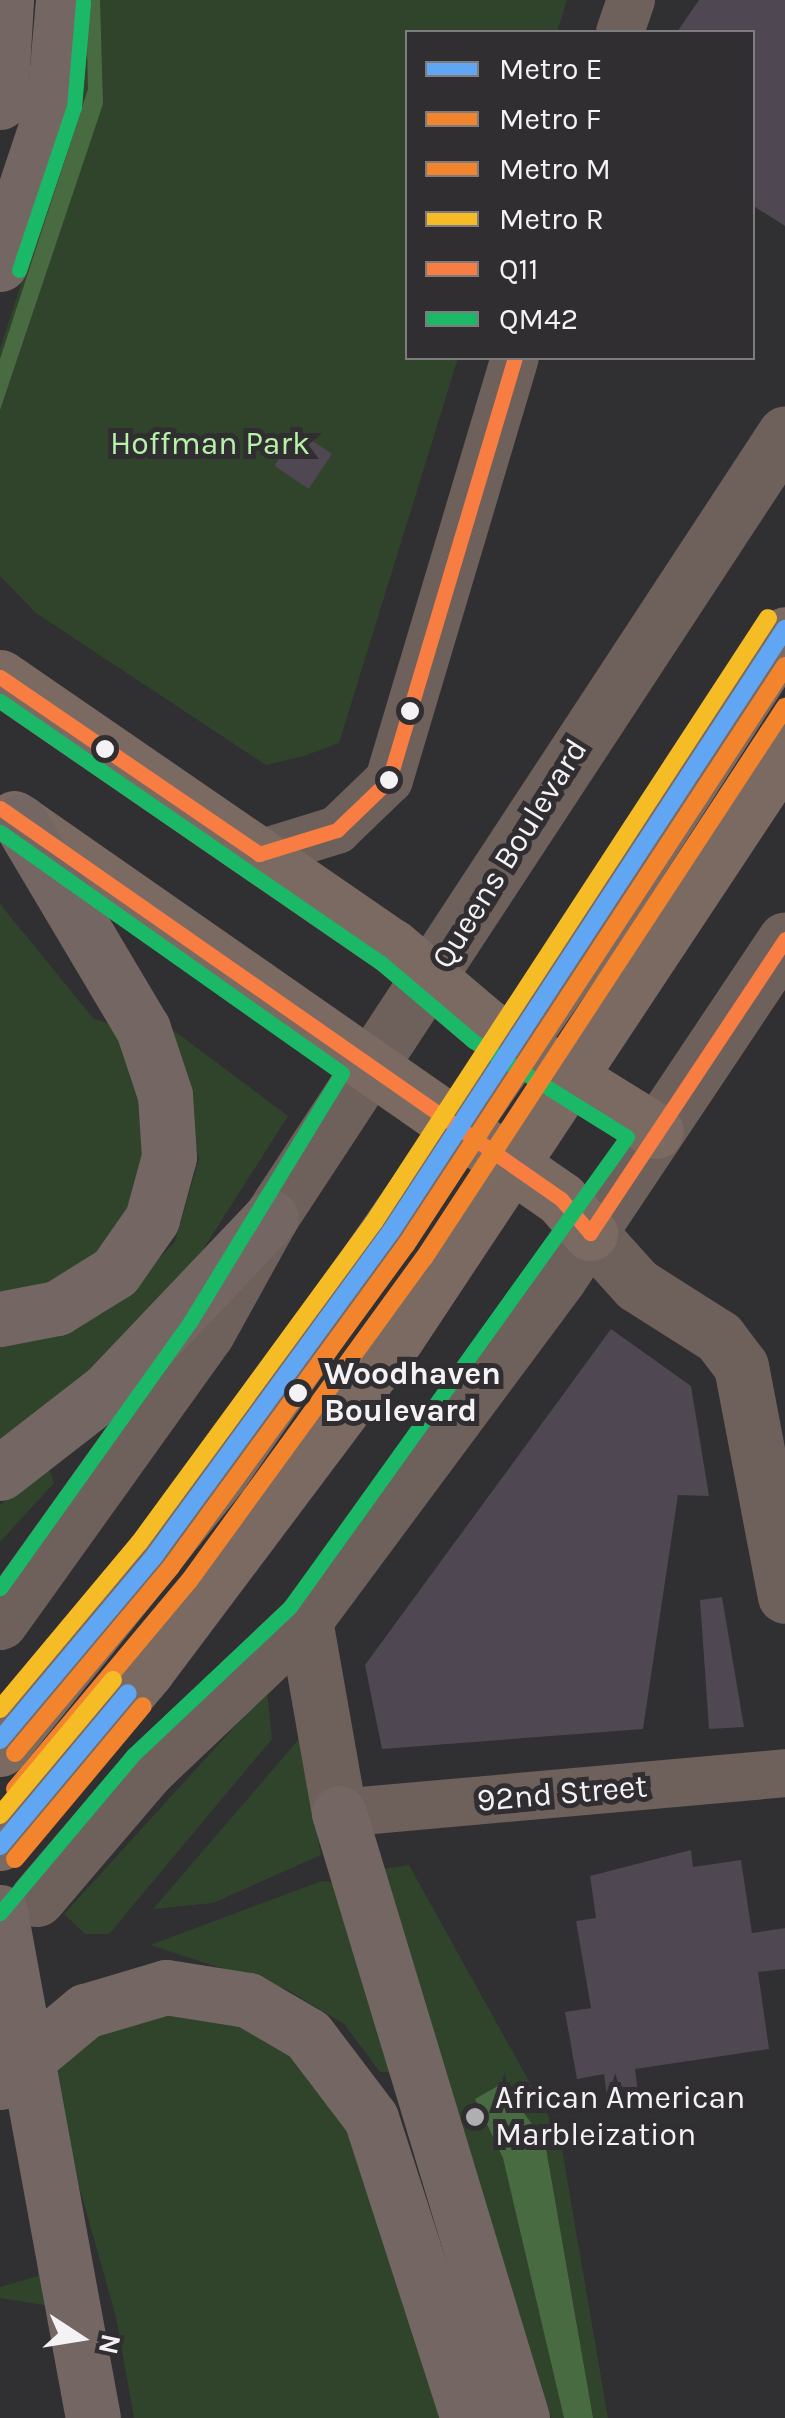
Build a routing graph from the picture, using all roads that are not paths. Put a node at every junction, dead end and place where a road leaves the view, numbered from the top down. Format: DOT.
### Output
graph roads {
  1 [pos="6,0"];
  2 [pos="62,0"];
  3 [pos="631,0"];
  4 [pos="621,30"];
  5 [pos="0,102"];
  6 [pos="0,264"];
  7 [pos="514,360"];
  8 [pos="785,433"];
  9 [pos="785,634"];
  10 [pos="0,677"];
  11 [pos="785,751"];
  12 [pos="10,815"];
  13 [pos="259,854"];
  14 [pos="785,939"];
  15 [pos="430,978"];
  16 [pos="370,1067"];
  17 [pos="636,1123"];
  18 [pos="271,1216"];
  19 [pos="576,1216"];
  20 [pos="0,1320"];
  21 [pos="0,1473"];
  22 [pos="785,1596"];
  23 [pos="305,1620"];
  24 [pos="0,1622"];
  25 [pos="0,1749"];
  26 [pos="785,1773"];
  27 [pos="339,1813"];
  28 [pos="0,1844"];
  29 [pos="19,1906"];
  30 [pos="0,2082"];
  31 [pos="90,2411"];
  32 [pos="468,2418"];
  33 [pos="522,2418"];
  1 -- 5 [label="highway"];
  2 -- 6 [label="highway"];
  3 -- 4 [label="street"];
  7 -- 13 [label="street"];
  8 -- 15 [label="street, Queens Boulevard"];
  9 -- 25 [label="main road"];
  10 -- 13 [label="main road"];
  11 -- 28 [label="main road"];
  12 -- 16 [label="main road"];
  12 -- 20 [label="highway"];
  13 -- 15 [label="main road"];
  14 -- 17 [label="street"];
  15 -- 16 [label="street, Queens Boulevard"];
  15 -- 17 [label="main road"];
  16 -- 18 [label="street, Queens Boulevard"];
  16 -- 19 [label="main road"];
  17 -- 19 [label="street"];
  18 -- 21 [label="highway"];
  18 -- 24 [label="street, Queens Boulevard"];
  19 -- 22 [label="street"];
  19 -- 23 [label="street"];
  23 -- 27 [label="street"];
  23 -- 29 [label="street"];
  26 -- 27 [label="street, 92nd Street"];
  27 -- 33 [label="highway"];
  29 -- 31 [label="highway"];
  30 -- 32 [label="highway"];
}
